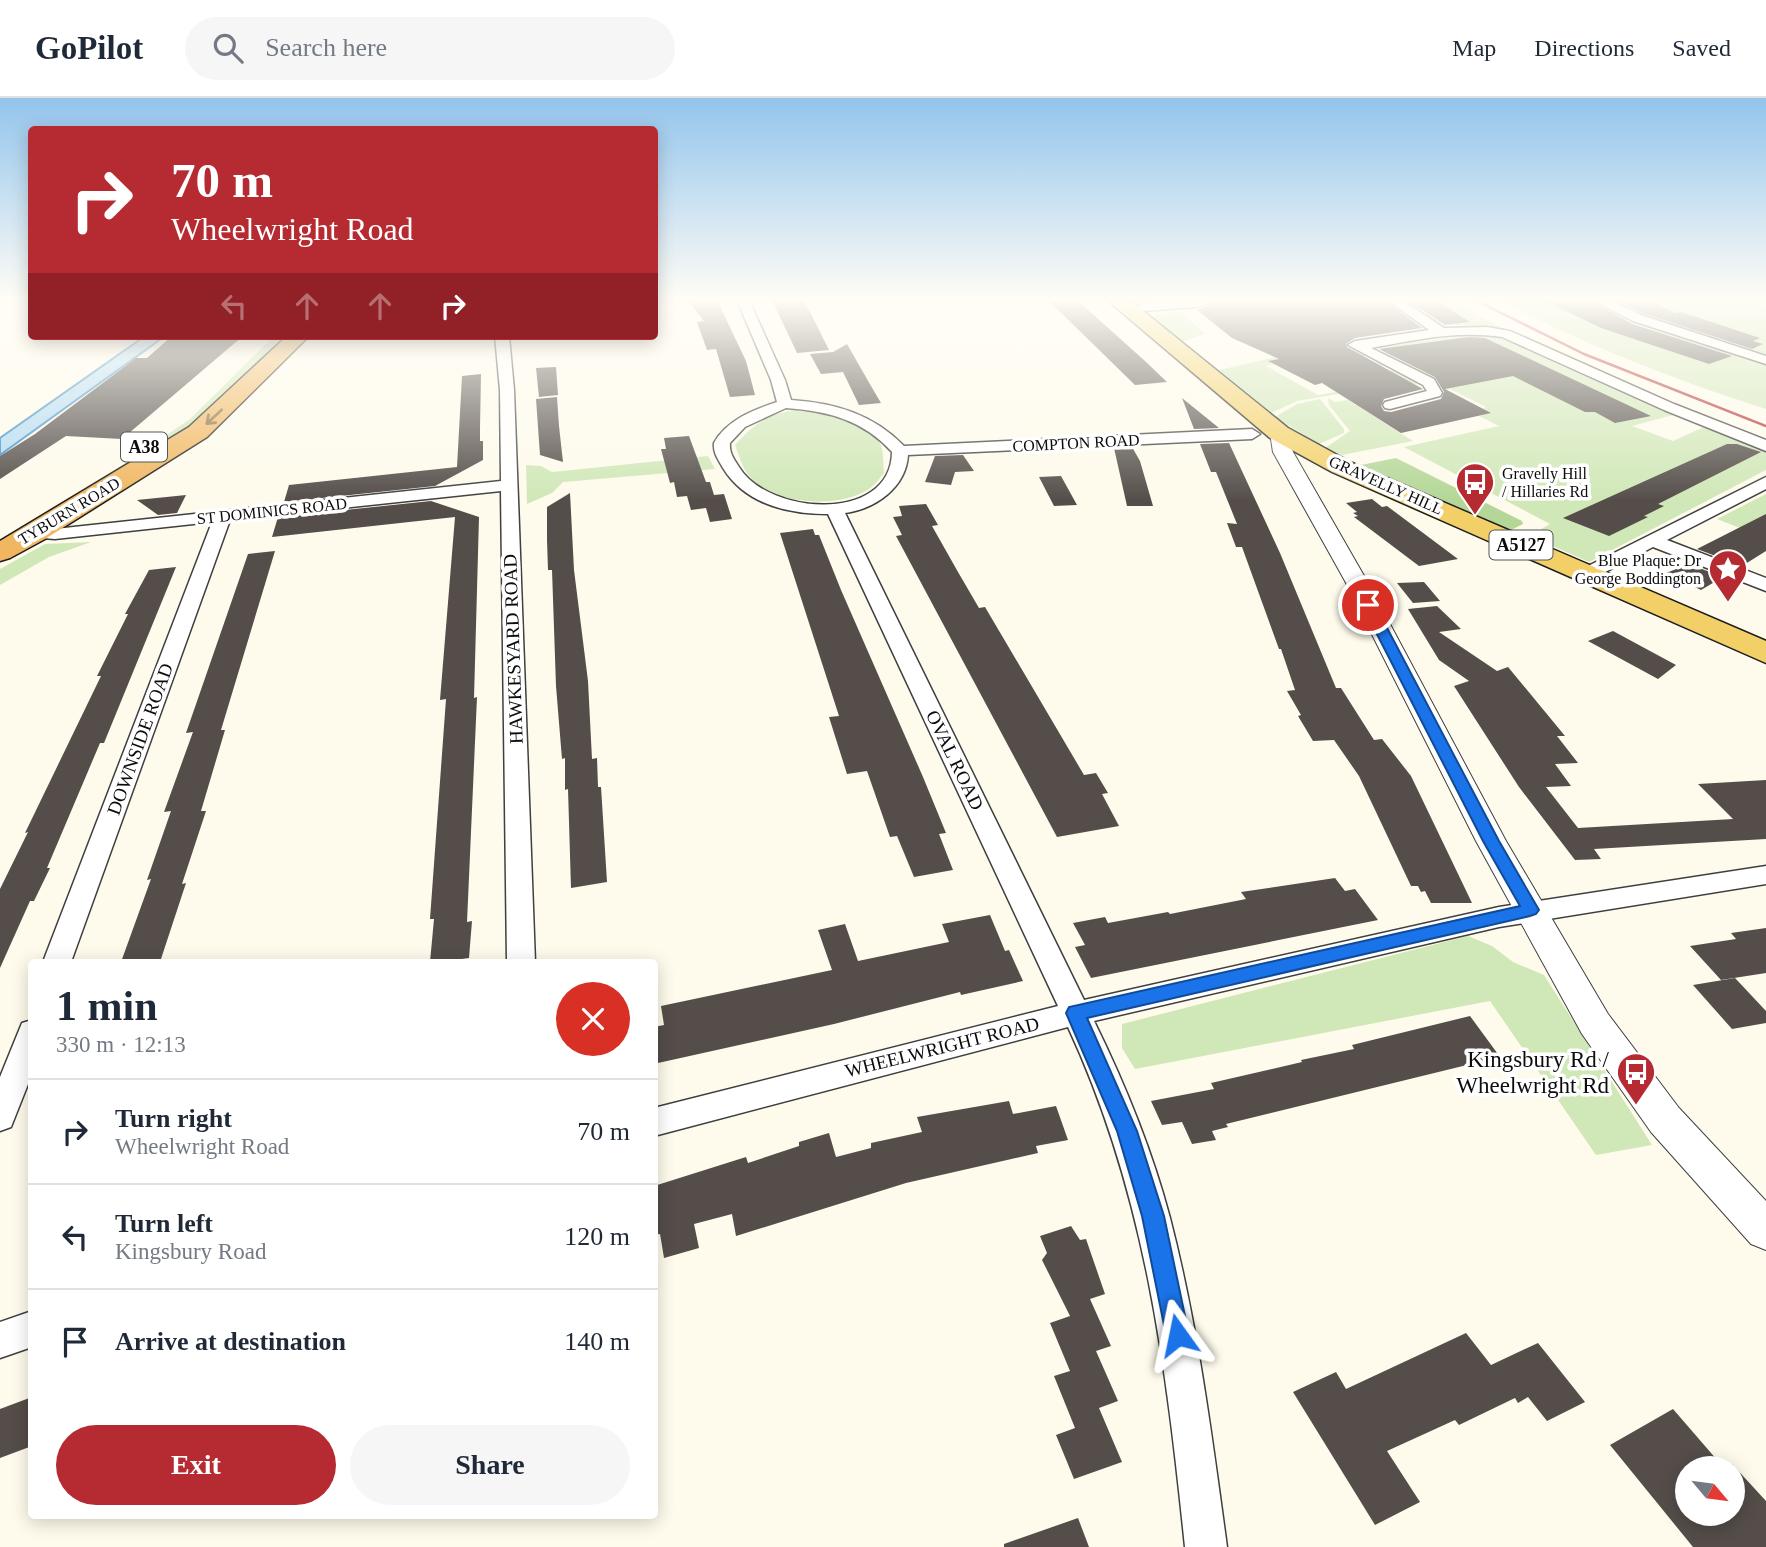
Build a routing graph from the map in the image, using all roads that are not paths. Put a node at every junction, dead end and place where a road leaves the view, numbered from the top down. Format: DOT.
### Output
graph roads {
  1 [pos="238,366"];
  2 [pos="268,366"];
  3 [pos="505,366"];
  4 [pos="772,366"];
  5 [pos="1191,366"];
  6 [pos="1397,366"];
  7 [pos="1578,366"];
  8 [pos="1391,398"];
  9 [pos="785,404"];
  10 [pos="1266,433"];
  11 [pos="1766,446"];
  12 [pos="900,451"];
  13 [pos="1766,482"];
  14 [pos="509,485"];
  15 [pos="834,508"];
  16 [pos="223,516"];
  17 [pos="0,532"];
  18 [pos="35,533"];
  19 [pos="1652,540"];
  20 [pos="0,552"];
  21 [pos="1587,574"];
  22 [pos="1766,585"];
  23 [pos="1766,653"];
  24 [pos="1766,875"];
  25 [pos="1530,910"];
  26 [pos="58,959"];
  27 [pos="521,959"];
  28 [pos="1076,1013"];
  29 [pos="28,1043"];
  30 [pos="0,1117"];
  31 [pos="658,1121"];
  32 [pos="1766,1230"];
  33 [pos="28,1330"];
  34 [pos="0,1340"];
  35 [pos="1206,1547"];
  1 -- 17 [label="highway, TYBURN ROAD / A38"];
  2 -- 18 [label="highway, TYBURN ROAD / A38, one-way"];
  3 -- 14 [label="street, HAWKESYARD ROAD"];
  4 -- 9 [label="street"];
  5 -- 10 [label="main road, GRAVELLY HILL / A5127"];
  6 -- 8 [label="street"];
  7 -- 11 [label="street"];
  9 -- 12 [label="street"];
  9 -- 15 [label="street"];
  10 -- 12 [label="street, COMPTON ROAD"];
  10 -- 21 [label="main road, GRAVELLY HILL / A5127"];
  10 -- 25 [label="street"];
  12 -- 15 [label="street"];
  13 -- 19 [label="street"];
  14 -- 16 [label="street, ST DOMINICS ROAD"];
  14 -- 27 [label="street, HAWKESYARD ROAD"];
  15 -- 28 [label="street, OVAL ROAD"];
  16 -- 18 [label="street, ST DOMINICS ROAD"];
  16 -- 26 [label="street, DOWNSIDE ROAD"];
  18 -- 20 [label="highway, TYBURN ROAD / A38"];
  19 -- 21 [label="street"];
  19 -- 22 [label="street"];
  21 -- 23 [label="main road, GRAVELLY HILL / A5127"];
  24 -- 25 [label="street, WHEELWRIGHT ROAD"];
  25 -- 28 [label="street, WHEELWRIGHT ROAD"];
  25 -- 32 [label="street"];
  28 -- 31 [label="street, WHEELWRIGHT ROAD"];
  28 -- 35 [label="street, OVAL ROAD"];
  29 -- 30 [label="street"];
  33 -- 34 [label="street"];
}
